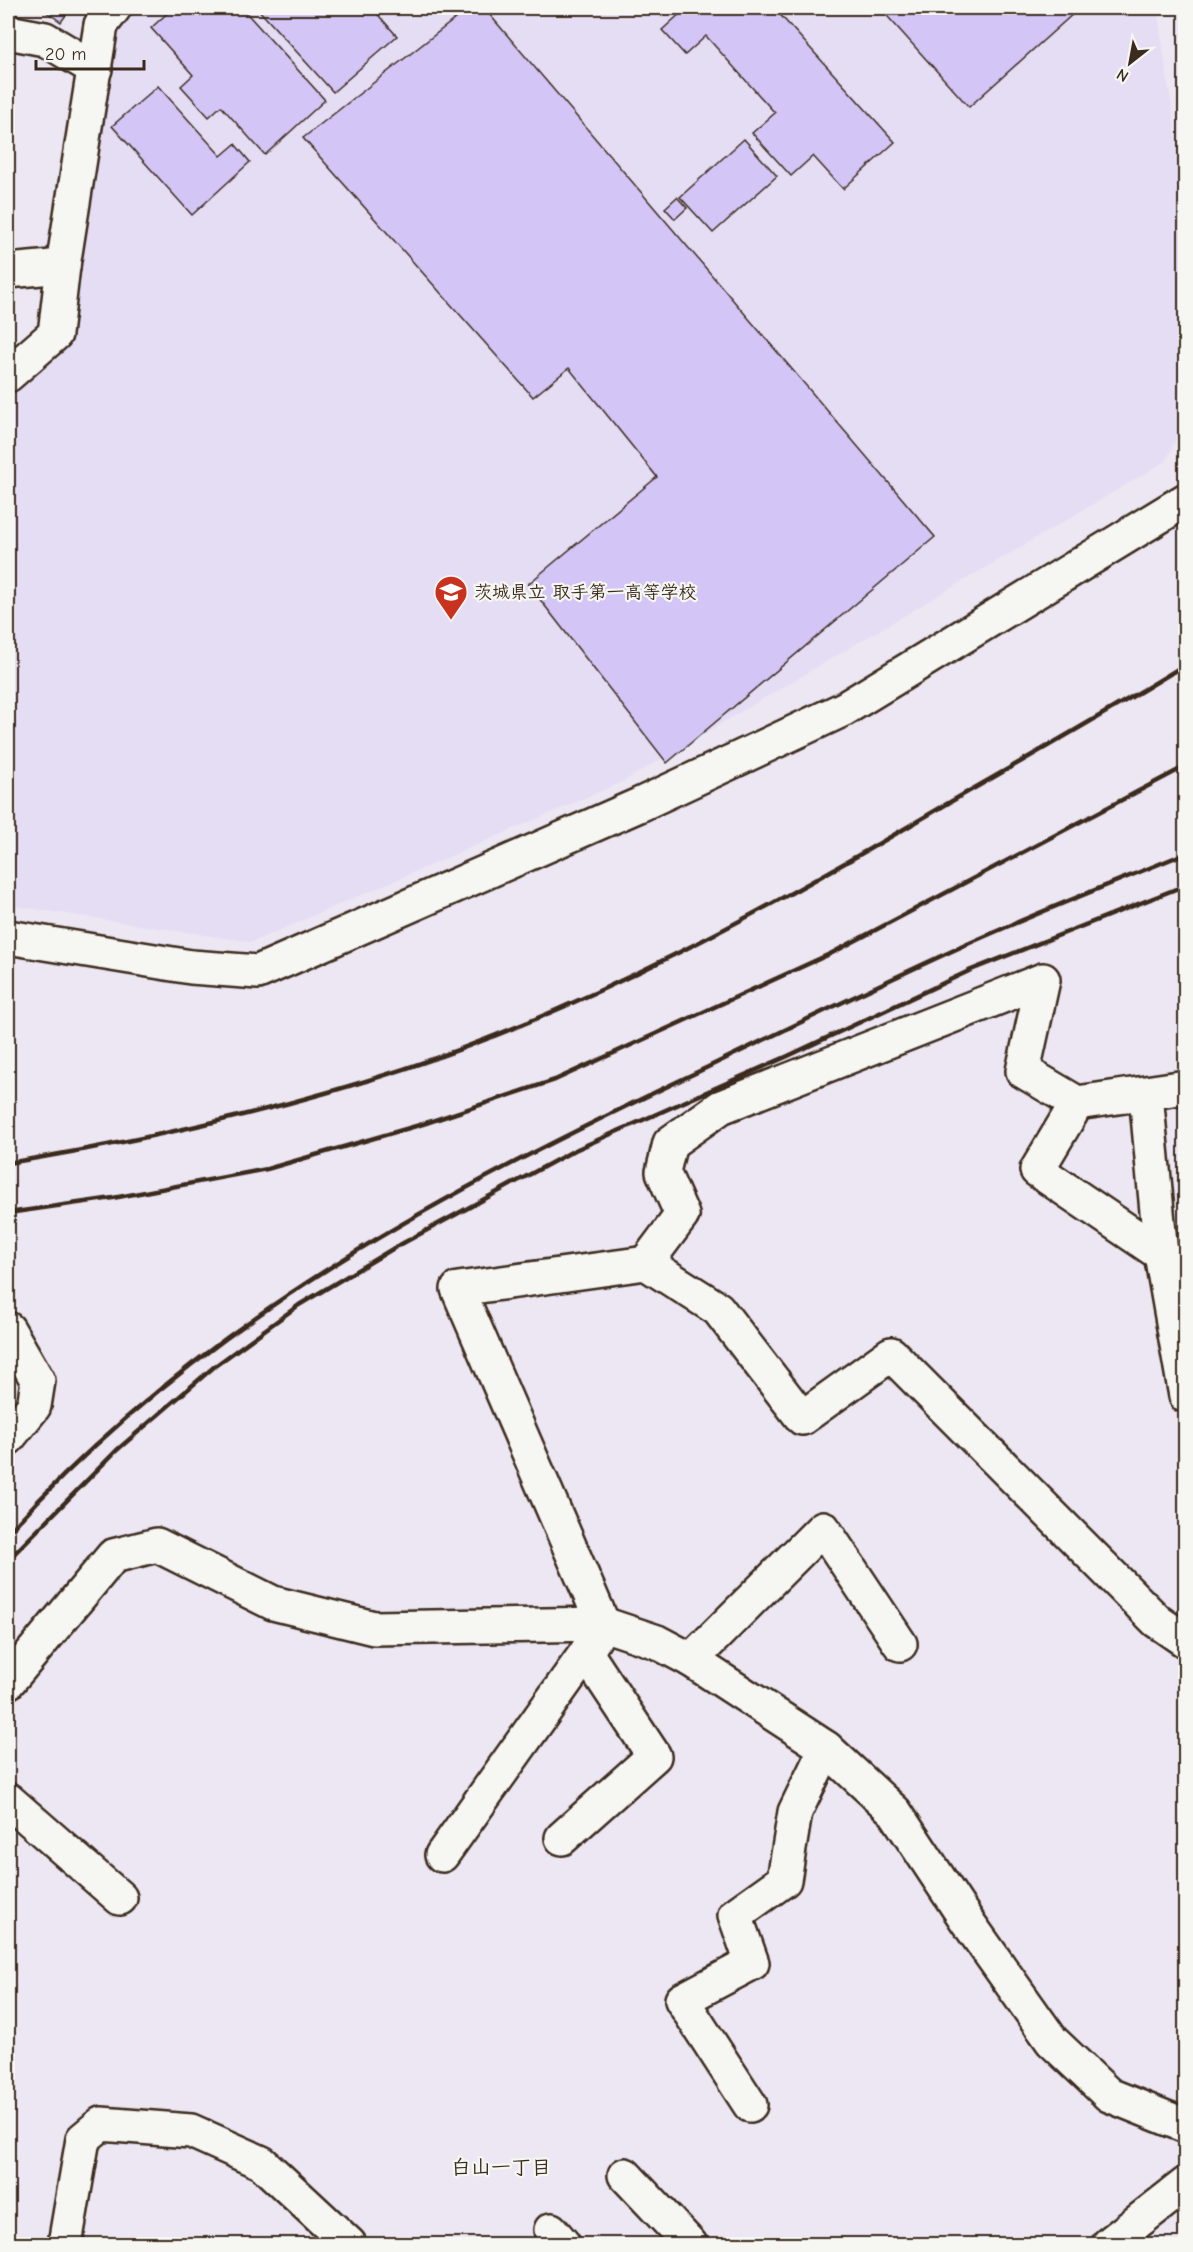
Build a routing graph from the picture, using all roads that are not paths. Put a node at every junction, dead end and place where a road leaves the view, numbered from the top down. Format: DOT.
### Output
graph roads {
  1 [pos="114,8"];
  2 [pos="8,11"];
  3 [pos="8,32"];
  4 [pos="45,39"];
  5 [pos="95,69"];
  6 [pos="63,266"];
  7 [pos="8,271"];
  8 [pos="8,375"];
  9 [pos="1185,500"];
  10 [pos="8,937"];
  11 [pos="1185,1087"];
  12 [pos="1146,1094"];
  13 [pos="1077,1103"];
  14 [pos="1161,1254"];
  15 [pos="646,1263"];
  16 [pos="8,1329"];
  17 [pos="1185,1396"];
  18 [pos="8,1438"];
  19 [pos="603,1624"];
  20 [pos="1185,1641"];
  21 [pos="900,1644"];
  22 [pos="586,1653"];
  23 [pos="691,1660"];
  24 [pos="8,1682"];
  25 [pos="826,1748"];
  26 [pos="8,1800"];
  27 [pos="562,1838"];
  28 [pos="442,1855"];
  29 [pos="120,1898"];
  30 [pos="750,2105"];
  31 [pos="1185,2126"];
  32 [pos="625,2175"];
  33 [pos="1185,2184"];
  34 [pos="65,2244"];
  35 [pos="349,2244"];
  36 [pos="690,2244"];
  37 [pos="1109,2244"];
  1 -- 5 [label="street"];
  2 -- 4 [label="street"];
  3 -- 4 [label="street"];
  4 -- 5 [label="street"];
  5 -- 6 [label="street"];
  6 -- 7 [label="street"];
  6 -- 8 [label="street"];
  9 -- 10 [label="street"];
  11 -- 12 [label="street"];
  12 -- 13 [label="street"];
  12 -- 14 [label="street"];
  13 -- 14 [label="street"];
  13 -- 15 [label="street"];
  14 -- 17 [label="street"];
  15 -- 19 [label="street"];
  15 -- 20 [label="street"];
  16 -- 18 [label="street"];
  19 -- 22 [label="street"];
  19 -- 23 [label="street"];
  19 -- 24 [label="street"];
  21 -- 23 [label="street"];
  22 -- 27 [label="street"];
  22 -- 28 [label="street"];
  23 -- 25 [label="street"];
  25 -- 30 [label="street"];
  25 -- 31 [label="street"];
  26 -- 29 [label="street"];
  32 -- 36 [label="street"];
  33 -- 37 [label="street"];
  34 -- 35 [label="street"];
}
